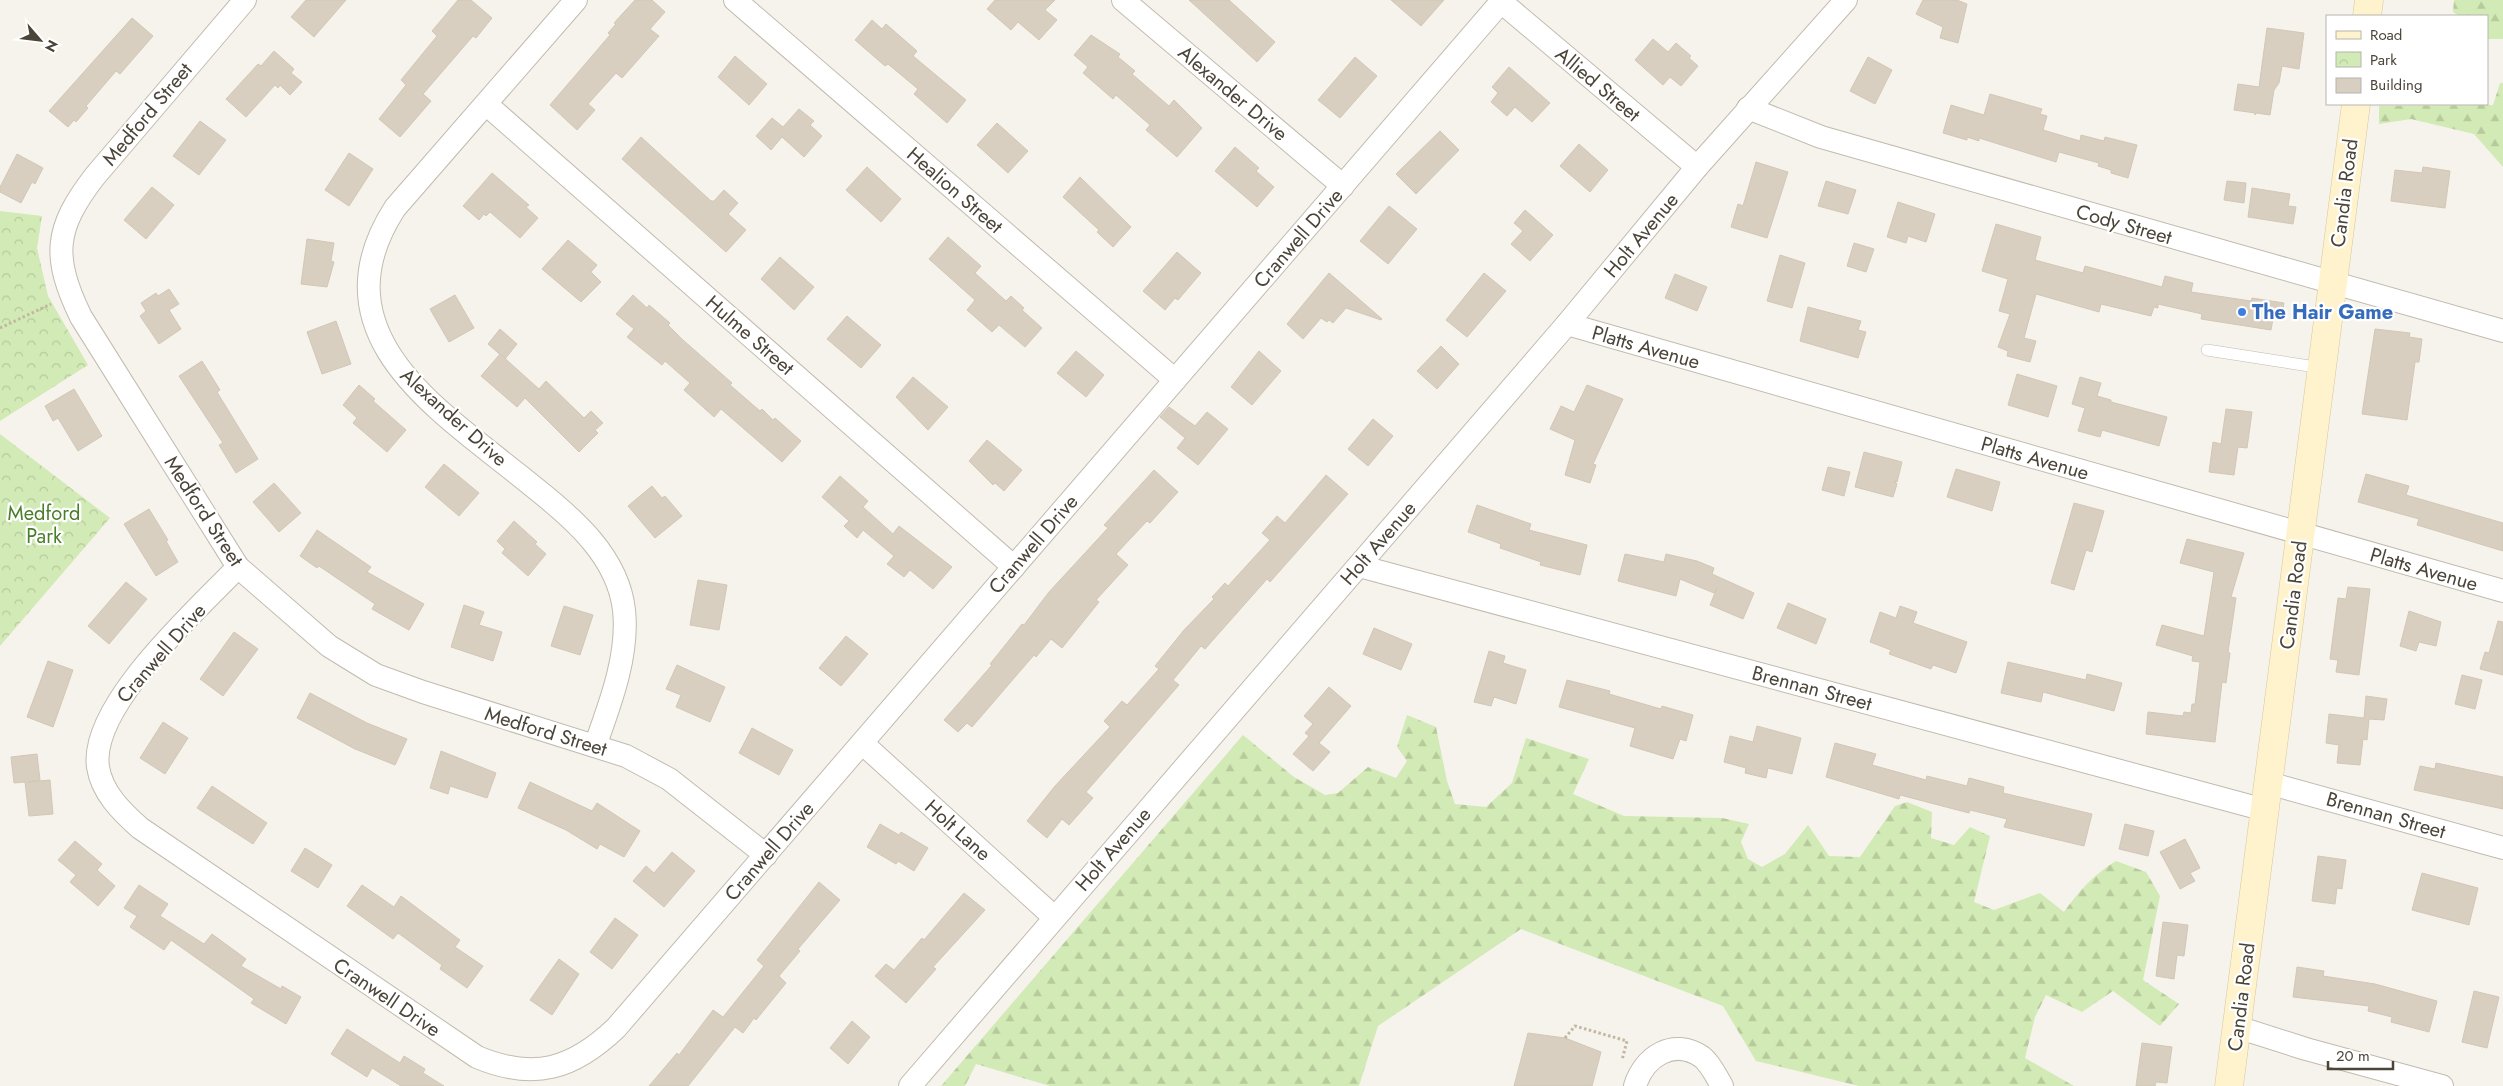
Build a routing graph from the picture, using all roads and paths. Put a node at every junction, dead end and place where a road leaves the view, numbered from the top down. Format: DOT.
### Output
graph roads {
  1 [pos="245,0"];
  2 [pos="735,0"];
  3 [pos="1123,0"];
  4 [pos="1846,0"];
  5 [pos="2369,0"];
  6 [pos="1500,1"];
  7 [pos="567,3"];
  8 [pos="2367,15"];
  9 [pos="486,104"];
  10 [pos="2356,105"];
  11 [pos="1748,108"];
  12 [pos="1697,167"];
  13 [pos="1342,186"];
  14 [pos="2333,283"];
  15 [pos="70,294"];
  16 [pos="1567,324"];
  17 [pos="0,328"];
  18 [pos="2503,331"];
  19 [pos="2207,350"];
  20 [pos="2322,368"];
  21 [pos="1175,380"];
  22 [pos="2300,534"];
  23 [pos="1359,566"];
  24 [pos="238,567"];
  25 [pos="1014,567"];
  26 [pos="2503,591"];
  27 [pos="862,743"];
  28 [pos="595,746"];
  29 [pos="2268,783"];
  30 [pos="2264,810"];
  31 [pos="2503,848"];
  32 [pos="766,855"];
  33 [pos="1054,917"];
  34 [pos="2237,1027"];
  35 [pos="1565,1038"];
  36 [pos="1620,1068"];
  37 [pos="910,1086"];
  38 [pos="1635,1086"];
  39 [pos="1722,1086"];
  40 [pos="2229,1086"];
  41 [pos="2442,1086"];
  1 -- 15 [label="street, Medford Street"];
  2 -- 21 [label="street, Healion Street"];
  3 -- 13 [label="street, Alexander Drive"];
  4 -- 11 [label="street, Holt Avenue"];
  5 -- 8 [label="main road"];
  6 -- 12 [label="street, Allied Street"];
  6 -- 13 [label="street, Cranwell Drive"];
  7 -- 9 [label="street, Alexander Drive"];
  9 -- 25 [label="street, Hulme Street"];
  9 -- 28 [label="street, Alexander Drive"];
  10 -- 14 [label="main road, Candia Road"];
  11 -- 12 [label="street, Holt Avenue"];
  11 -- 14 [label="street, Cody Street"];
  12 -- 16 [label="street, Holt Avenue"];
  13 -- 21 [label="street, Cranwell Drive"];
  14 -- 18 [label="street, Cody Street"];
  14 -- 20 [label="main road, Candia Road"];
  15 -- 17 [label="path"];
  15 -- 24 [label="street, Medford Street"];
  16 -- 22 [label="street, Platts Avenue"];
  16 -- 23 [label="street, Holt Avenue"];
  19 -- 20 [label="lane"];
  20 -- 22 [label="main road, Candia Road"];
  21 -- 25 [label="street, Cranwell Drive"];
  22 -- 26 [label="street, Platts Avenue"];
  22 -- 29 [label="main road, Candia Road"];
  23 -- 30 [label="street, Brennan Street"];
  23 -- 33 [label="street, Holt Avenue"];
  24 -- 28 [label="street, Medford Street"];
  24 -- 32 [label="street, Cranwell Drive"];
  25 -- 27 [label="street, Cranwell Drive"];
  27 -- 32 [label="street, Cranwell Drive"];
  27 -- 33 [label="street, Holt Lane"];
  28 -- 32 [label="street, Medford Street"];
  29 -- 30 [label="main road, Candia Road"];
  29 -- 31 [label="street, Brennan Street"];
  30 -- 34 [label="main road, Candia Road"];
  33 -- 37 [label="street, Holt Avenue"];
  34 -- 40 [label="main road, Candia Road"];
  34 -- 41 [label="street"];
  35 -- 36 [label="path"];
  38 -- 39 [label="street"];
}
